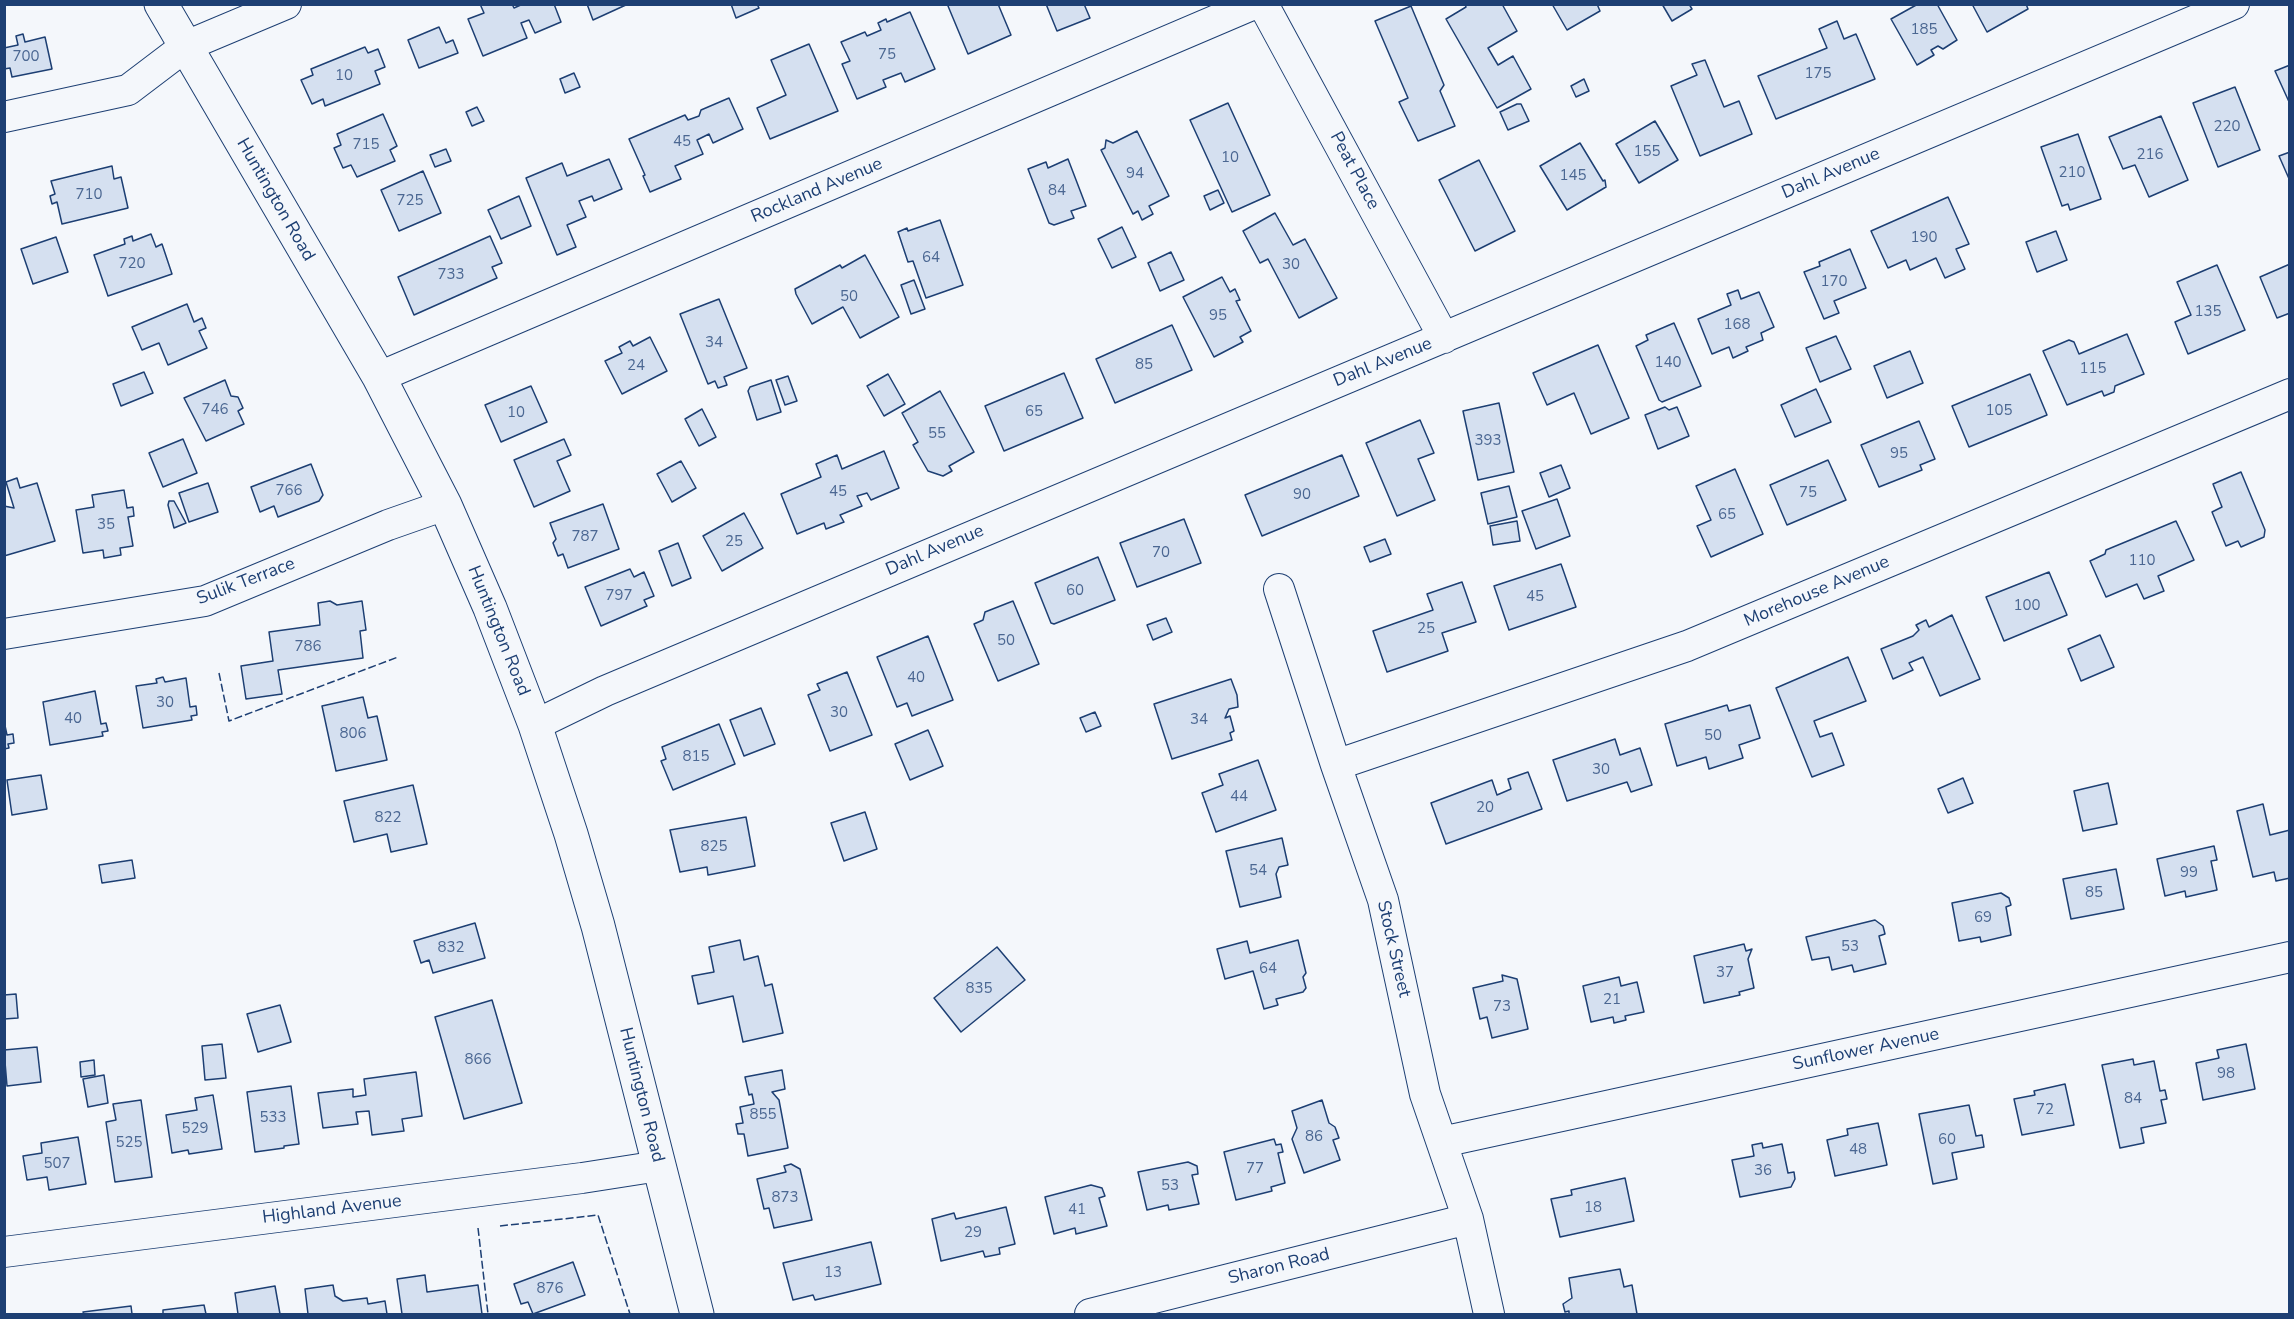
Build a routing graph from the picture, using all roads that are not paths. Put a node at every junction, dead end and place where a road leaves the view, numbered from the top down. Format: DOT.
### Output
graph roads {
  1 [pos="160,4"];
  2 [pos="286,4"];
  3 [pos="1254,4"];
  4 [pos="1263,4"];
  5 [pos="2234,4"];
  6 [pos="186,46"];
  7 [pos="4,117"];
  8 [pos="1444,338"];
  9 [pos="379,377"];
  10 [pos="2289,394"];
  11 [pos="445,505"];
  12 [pos="1279,589"];
  13 [pos="4,634"];
  14 [pos="535,725"];
  15 [pos="1336,765"];
  16 [pos="2289,957"];
  17 [pos="1443,1142"];
  18 [pos="659,1166"];
  19 [pos="1468,1220"];
  20 [pos="4,1252"];
  21 [pos="697,1314"];
  22 [pos="1090,1314"];
  23 [pos="1489,1314"];
  1 -- 6 [label="main road, Huntington Road"];
  2 -- 6 [label="street"];
  3 -- 9 [label="street, Rockland Avenue"];
  4 -- 8 [label="street, Peat Place"];
  5 -- 8 [label="street, Dahl Avenue"];
  6 -- 7 [label="street"];
  6 -- 9 [label="main road, Huntington Road"];
  8 -- 14 [label="street, Dahl Avenue"];
  9 -- 11 [label="main road, Huntington Road"];
  10 -- 15 [label="street, Morehouse Avenue"];
  11 -- 13 [label="street, Sulik Terrace"];
  11 -- 14 [label="main road, Huntington Road"];
  12 -- 15 [label="street, Stock Street"];
  14 -- 18 [label="main road, Huntington Road"];
  15 -- 17 [label="street, Stock Street"];
  16 -- 17 [label="street, Sunflower Avenue"];
  17 -- 19 [label="street, Stock Street"];
  18 -- 20 [label="street, Highland Avenue"];
  18 -- 21 [label="main road, Huntington Road"];
  19 -- 22 [label="street, Sharon Road"];
  19 -- 23 [label="street, Stock Street"];
}
